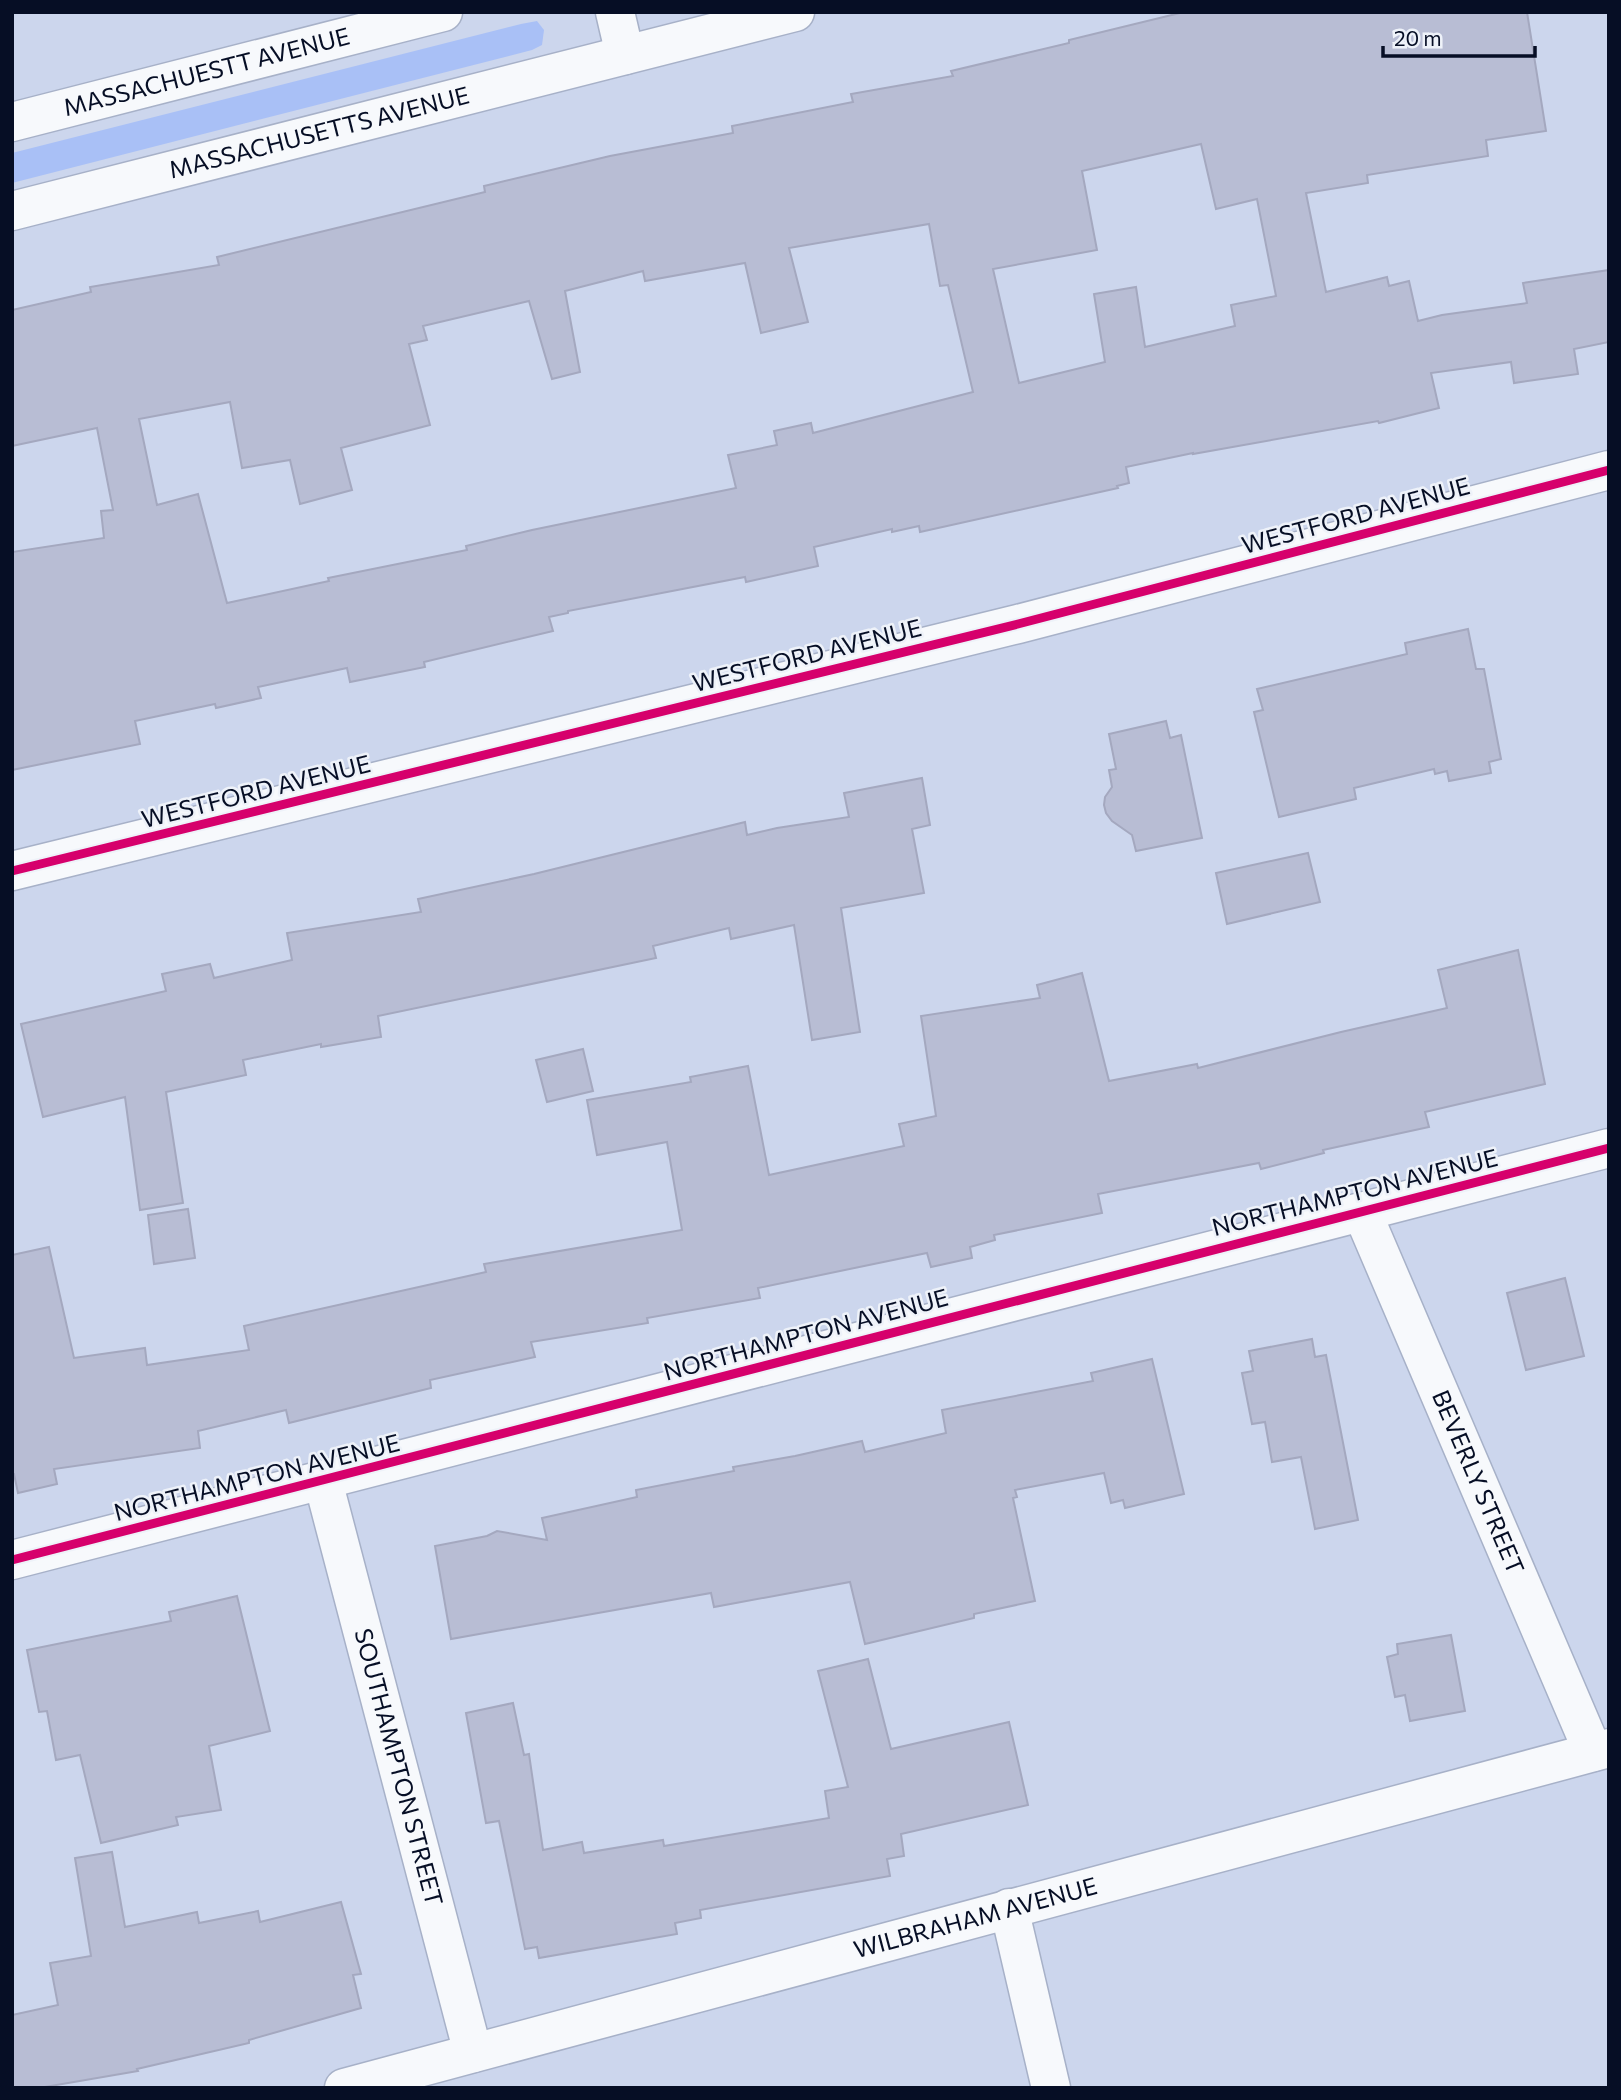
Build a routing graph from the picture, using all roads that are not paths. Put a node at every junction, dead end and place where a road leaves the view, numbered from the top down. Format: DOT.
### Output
graph roads {
  1 [pos="443,12"];
  2 [pos="615,12"];
  3 [pos="795,12"];
  4 [pos="625,55"];
  5 [pos="12,122"];
  6 [pos="12,211"];
  7 [pos="1609,470"];
  8 [pos="12,872"];
  9 [pos="1609,1148"];
  10 [pos="1362,1212"];
  11 [pos="323,1481"];
  12 [pos="12,1560"];
  13 [pos="1601,1750"];
  14 [pos="1009,1908"];
  15 [pos="473,2053"];
  16 [pos="344,2088"];
  17 [pos="1051,2088"];
  1 -- 5 [label="street, MASSACHUESTT AVENUE"];
  2 -- 4 [label="street"];
  3 -- 4 [label="street, MASSACHUSETTS AVENUE"];
  4 -- 6 [label="street, MASSACHUSETTS AVENUE"];
  7 -- 8 [label="street, WESTFORD AVENUE"];
  9 -- 10 [label="street, NORTHAMPTON AVENUE"];
  10 -- 11 [label="street, NORTHAMPTON AVENUE"];
  10 -- 13 [label="street, BEVERLY STREET"];
  11 -- 12 [label="street, NORTHAMPTON AVENUE"];
  11 -- 15 [label="street, SOUTHAMPTON STREET"];
  13 -- 14 [label="street, WILBRAHAM AVENUE"];
  14 -- 15 [label="street, WILBRAHAM AVENUE"];
  14 -- 17 [label="street"];
  15 -- 16 [label="street, WILBRAHAM AVENUE"];
}
